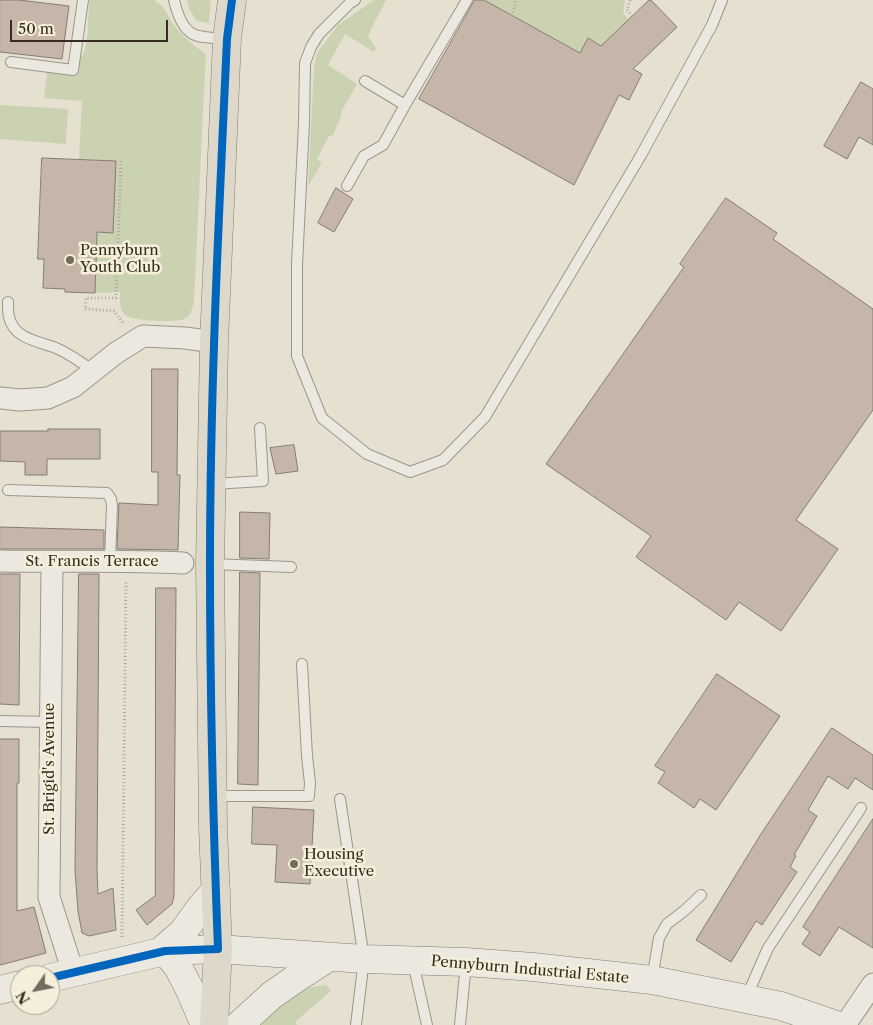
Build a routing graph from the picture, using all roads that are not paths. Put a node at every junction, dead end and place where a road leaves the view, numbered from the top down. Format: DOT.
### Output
graph roads {
  1 [pos="83,0"];
  2 [pos="174,0"];
  3 [pos="232,0"];
  4 [pos="355,0"];
  5 [pos="467,0"];
  6 [pos="722,0"];
  7 [pos="227,39"];
  8 [pos="11,62"];
  9 [pos="365,81"];
  10 [pos="406,105"];
  11 [pos="347,186"];
  12 [pos="8,302"];
  13 [pos="214,342"];
  14 [pos="93,371"];
  15 [pos="0,398"];
  16 [pos="260,428"];
  17 [pos="212,484"];
  18 [pos="8,490"];
  19 [pos="0,561"];
  20 [pos="52,562"];
  21 [pos="118,562"];
  22 [pos="183,563"];
  23 [pos="210,564"];
  24 [pos="291,566"];
  25 [pos="302,664"];
  26 [pos="0,721"];
  27 [pos="51,722"];
  28 [pos="213,796"];
  29 [pos="340,799"];
  30 [pos="861,808"];
  31 [pos="216,890"];
  32 [pos="701,895"];
  33 [pos="218,949"];
  34 [pos="162,952"];
  35 [pos="329,957"];
  36 [pos="364,959"];
  37 [pos="413,961"];
  38 [pos="466,962"];
  39 [pos="61,975"];
  40 [pos="652,980"];
  41 [pos="873,984"];
  42 [pos="745,998"];
  43 [pos="205,1025"];
  44 [pos="214,1025"];
  45 [pos="239,1025"];
  46 [pos="356,1025"];
  47 [pos="427,1025"];
  48 [pos="460,1025"];
  49 [pos="836,1025"];
  50 [pos="845,1025"];
  1 -- 8 [label="lane"];
  2 -- 7 [label="lane"];
  3 -- 7 [label="highway"];
  4 -- 6 [label="lane"];
  5 -- 10 [label="lane"];
  7 -- 13 [label="highway"];
  9 -- 10 [label="lane"];
  10 -- 11 [label="lane"];
  12 -- 14 [label="lane"];
  13 -- 14 [label="street"];
  13 -- 17 [label="highway"];
  14 -- 15 [label="street"];
  16 -- 17 [label="lane"];
  17 -- 23 [label="highway"];
  18 -- 21 [label="lane"];
  19 -- 20 [label="street, St. Francis Terrace"];
  20 -- 21 [label="street, St. Francis Terrace"];
  20 -- 27 [label="street, St. Brigid's Avenue"];
  21 -- 22 [label="street, St. Francis Terrace"];
  23 -- 24 [label="lane"];
  23 -- 28 [label="highway"];
  25 -- 28 [label="lane"];
  26 -- 27 [label="lane"];
  27 -- 39 [label="street, St. Brigid's Avenue"];
  28 -- 31 [label="highway"];
  29 -- 36 [label="lane"];
  30 -- 42 [label="lane"];
  31 -- 33 [label="highway"];
  31 -- 34 [label="street"];
  32 -- 40 [label="lane"];
  33 -- 34 [label="street, Pennyburn Industrial Estate"];
  33 -- 35 [label="street, Pennyburn Industrial Estate"];
  33 -- 44 [label="highway"];
  34 -- 39 [label="street, Pennyburn Industrial Estate"];
  34 -- 43 [label="street"];
  35 -- 36 [label="street, Pennyburn Industrial Estate"];
  35 -- 45 [label="street"];
  36 -- 37 [label="street, Pennyburn Industrial Estate"];
  36 -- 46 [label="lane"];
  37 -- 38 [label="street, Pennyburn Industrial Estate"];
  37 -- 47 [label="lane"];
  38 -- 40 [label="street, Pennyburn Industrial Estate"];
  38 -- 48 [label="lane"];
  40 -- 42 [label="street, Pennyburn Industrial Estate"];
  41 -- 50 [label="street"];
  42 -- 49 [label="street, Pennyburn Industrial Estate"];
}
